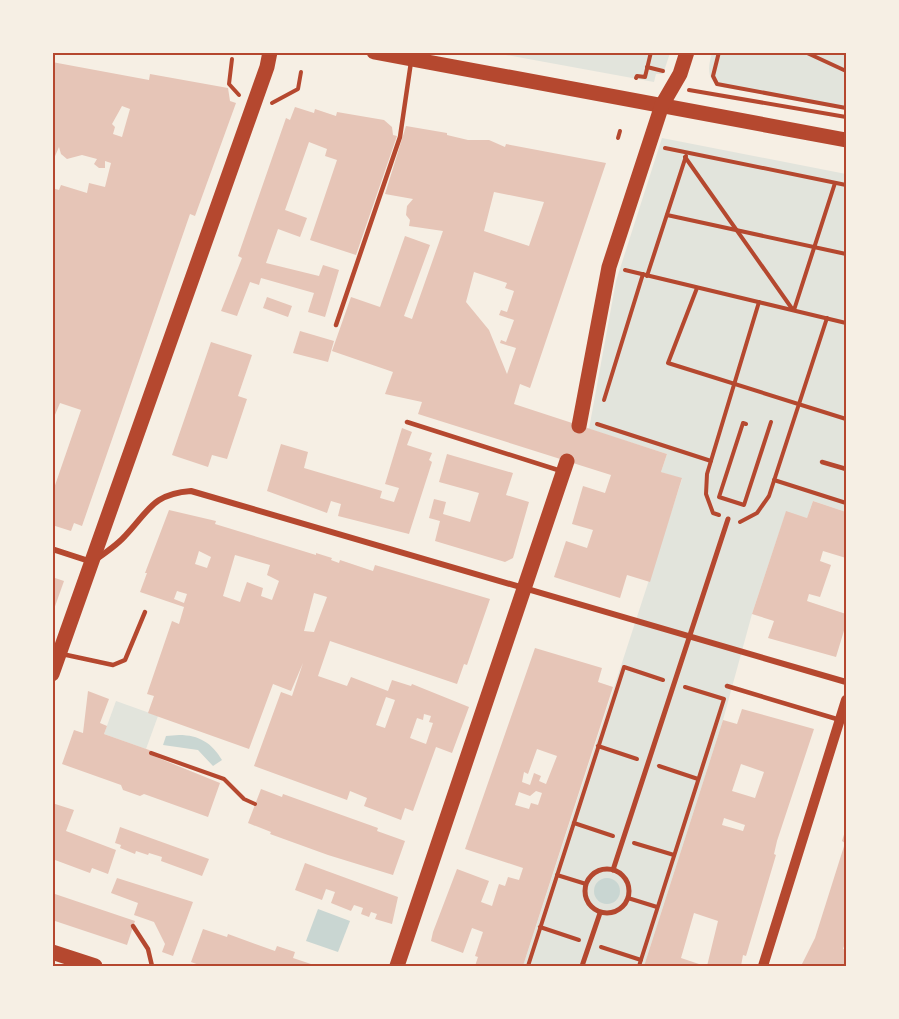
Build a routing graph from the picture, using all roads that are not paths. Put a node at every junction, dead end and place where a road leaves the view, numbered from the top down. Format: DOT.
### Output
graph roads {
  1 [pos="270,52"];
  2 [pos="374,52"];
  3 [pos="687,52"];
  4 [pos="412,59"];
  5 [pos="662,105"];
  6 [pos="846,140"];
  7 [pos="336,325"];
  8 [pos="407,422"];
  9 [pos="579,426"];
  10 [pos="822,462"];
  11 [pos="565,467"];
  12 [pos="846,470"];
  13 [pos="728,519"];
  14 [pos="52,549"];
  15 [pos="92,562"];
  16 [pos="522,588"];
  17 [pos="145,612"];
  18 [pos="688,636"];
  19 [pos="60,654"];
  20 [pos="52,674"];
  21 [pos="846,682"];
  22 [pos="728,686"];
  23 [pos="846,700"];
  24 [pos="840,720"];
  25 [pos="613,870"];
  26 [pos="600,913"];
  27 [pos="133,926"];
  28 [pos="52,952"];
  29 [pos="94,966"];
  30 [pos="152,966"];
  31 [pos="397,966"];
  32 [pos="582,966"];
  33 [pos="764,966"];
  1 -- 15 [label="main road"];
  2 -- 4 [label="main road"];
  3 -- 5 [label="main road"];
  4 -- 5 [label="main road"];
  4 -- 7 [label="lane"];
  5 -- 6 [label="main road"];
  5 -- 9 [label="main road"];
  8 -- 11 [label="lane"];
  10 -- 12 [label="lane"];
  11 -- 16 [label="main road"];
  13 -- 18 [label="street"];
  14 -- 15 [label="street"];
  15 -- 16 [label="street"];
  15 -- 19 [label="main road"];
  16 -- 18 [label="street"];
  16 -- 31 [label="main road"];
  17 -- 19 [label="lane"];
  18 -- 21 [label="street"];
  18 -- 25 [label="street"];
  19 -- 20 [label="main road"];
  22 -- 24 [label="lane"];
  23 -- 24 [label="street"];
  24 -- 33 [label="street"];
  25 -- 26 [label="street"];
  25 -- 26 [label="street"];
  26 -- 32 [label="street"];
  27 -- 30 [label="lane"];
  28 -- 29 [label="main road"];
}
